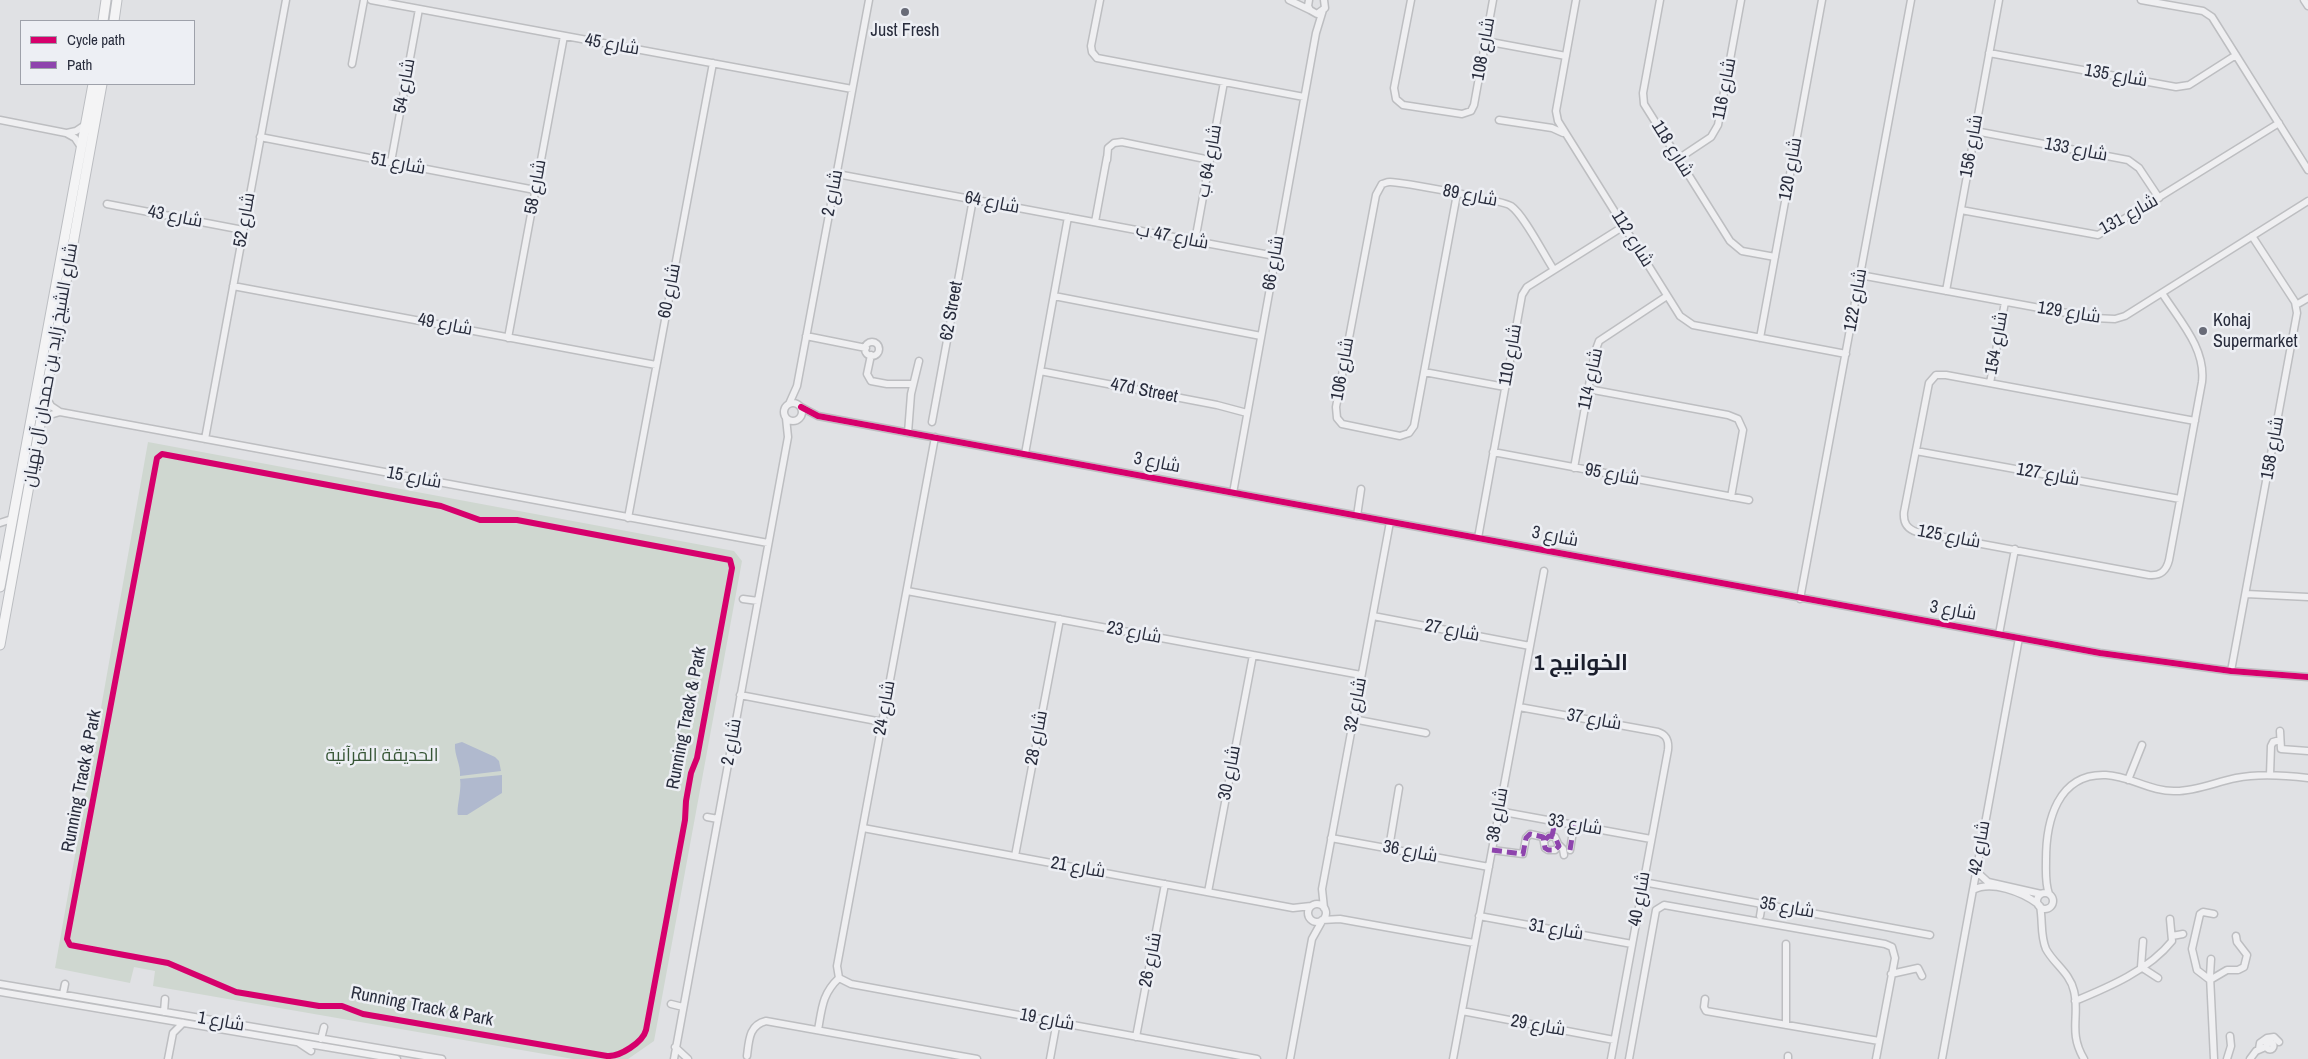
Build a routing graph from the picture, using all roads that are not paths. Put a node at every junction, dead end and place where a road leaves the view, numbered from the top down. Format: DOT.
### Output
graph roads {
  1 [pos="117,0"];
  2 [pos="286,0"];
  3 [pos="364,0"];
  4 [pos="371,0"];
  5 [pos="869,0"];
  6 [pos="1100,0"];
  7 [pos="1289,0"];
  8 [pos="1309,0"];
  9 [pos="1324,0"];
  10 [pos="1411,0"];
  11 [pos="1493,0"];
  12 [pos="1576,0"];
  13 [pos="1660,0"];
  14 [pos="1741,0"];
  15 [pos="1822,0"];
  16 [pos="1911,0"];
  17 [pos="1999,0"];
  18 [pos="2141,0"];
  19 [pos="106,4"];
  20 [pos="419,9"];
  21 [pos="1310,10"];
  22 [pos="1324,10"];
  23 [pos="103,20"];
  24 [pos="110,20"];
  25 [pos="114,20"];
  26 [pos="1316,34"];
  27 [pos="564,36"];
  28 [pos="1485,41"];
  29 [pos="1989,53"];
  30 [pos="2236,55"];
  31 [pos="1566,56"];
  32 [pos="713,63"];
  33 [pos="352,64"];
  34 [pos="1224,82"];
  35 [pos="93,85"];
  36 [pos="102,85"];
  37 [pos="852,88"];
  38 [pos="1304,96"];
  39 [pos="1556,114"];
  40 [pos="0,120"];
  41 [pos="1499,120"];
  42 [pos="2278,123"];
  43 [pos="85,125"];
  44 [pos="1545,127"];
  45 [pos="1975,132"];
  46 [pos="66,133"];
  47 [pos="1565,134"];
  48 [pos="260,137"];
  49 [pos="81,147"];
  50 [pos="1678,158"];
  51 [pos="1210,160"];
  52 [pos="391,162"];
  53 [pos="2308,170"];
  54 [pos="837,174"];
  55 [pos="1382,184"];
  56 [pos="535,190"];
  57 [pos="1457,194"];
  58 [pos="2159,198"];
  59 [pos="973,199"];
  60 [pos="2308,201"];
  61 [pos="107,204"];
  62 [pos="1960,210"];
  63 [pos="1068,217"];
  64 [pos="1095,222"];
  65 [pos="1624,226"];
  66 [pos="243,230"];
  67 [pos="2252,236"];
  68 [pos="1196,241"];
  69 [pos="1275,256"];
  70 [pos="1775,258"];
  71 [pos="1554,270"];
  72 [pos="1860,275"];
  73 [pos="233,286"];
  74 [pos="1946,291"];
  75 [pos="2162,293"];
  76 [pos="1054,296"];
  77 [pos="1667,296"];
  78 [pos="2308,298"];
  79 [pos="2005,302"];
  80 [pos="2296,306"];
  81 [pos="806,336"];
  82 [pos="1261,336"];
  83 [pos="508,338"];
  84 [pos="1760,338"];
  85 [pos="866,348"];
  86 [pos="1846,354"];
  87 [pos="870,355"];
  88 [pos="919,361"];
  89 [pos="656,366"];
  90 [pos="1040,371"];
  91 [pos="1424,372"];
  92 [pos="1990,383"];
  93 [pos="913,384"];
  94 [pos="797,386"];
  95 [pos="1505,387"];
  96 [pos="1588,389"];
  97 [pos="46,396"];
  98 [pos="789,404"];
  99 [pos="800,406"];
  100 [pos="60,412"];
  101 [pos="1247,413"];
  102 [pos="818,416"];
  103 [pos="786,418"];
  104 [pos="797,420"];
  105 [pos="42,421"];
  106 [pos="2195,421"];
  107 [pos="932,422"];
  108 [pos="908,433"];
  109 [pos="788,437"];
  110 [pos="935,438"];
  111 [pos="205,439"];
  112 [pos="1916,451"];
  113 [pos="1493,452"];
  114 [pos="1025,454"];
  115 [pos="1574,468"];
  116 [pos="1361,489"];
  117 [pos="1233,493"];
  118 [pos="1731,497"];
  119 [pos="2180,499"];
  120 [pos="1749,500"];
  121 [pos="1357,516"];
  122 [pos="628,518"];
  123 [pos="12,519"];
  124 [pos="1390,522"];
  125 [pos="0,524"];
  126 [pos="9,535"];
  127 [pos="1478,538"];
  128 [pos="768,543"];
  129 [pos="2015,549"];
  130 [pos="1544,570"];
  131 [pos="0,587"];
  132 [pos="907,591"];
  133 [pos="2246,594"];
  134 [pos="2308,597"];
  135 [pos="743,599"];
  136 [pos="1800,599"];
  137 [pos="758,601"];
  138 [pos="1373,616"];
  139 [pos="1060,619"];
  140 [pos="1999,634"];
  141 [pos="2019,638"];
  142 [pos="0,645"];
  143 [pos="1530,646"];
  144 [pos="1253,655"];
  145 [pos="2231,671"];
  146 [pos="1362,676"];
  147 [pos="2308,677"];
  148 [pos="740,695"];
  149 [pos="1519,707"];
  150 [pos="1353,720"];
  151 [pos="882,722"];
  152 [pos="2280,731"];
  153 [pos="1426,733"];
  154 [pos="1667,738"];
  155 [pos="2280,740"];
  156 [pos="2142,745"];
  157 [pos="2308,751"];
  158 [pos="2270,775"];
  159 [pos="2308,778"];
  160 [pos="2128,780"];
  161 [pos="1399,788"];
  162 [pos="1498,812"];
  163 [pos="707,817"];
  164 [pos="718,819"];
  165 [pos="1555,822"];
  166 [pos="1574,825"];
  167 [pos="862,828"];
  168 [pos="1552,836"];
  169 [pos="1331,838"];
  170 [pos="1651,839"];
  171 [pos="1545,840"];
  172 [pos="1559,845"];
  173 [pos="1389,848"];
  174 [pos="1492,850"];
  175 [pos="1015,856"];
  176 [pos="1489,867"];
  177 [pos="1976,871"];
  178 [pos="1643,882"];
  179 [pos="1165,884"];
  180 [pos="1322,889"];
  181 [pos="1973,890"];
  182 [pos="1208,892"];
  183 [pos="2045,894"];
  184 [pos="1762,904"];
  185 [pos="1312,906"];
  186 [pos="2041,906"];
  187 [pos="1293,908"];
  188 [pos="1325,908"];
  189 [pos="2214,914"];
  190 [pos="1479,916"];
  191 [pos="1309,918"];
  192 [pos="1340,919"];
  193 [pos="1760,919"];
  194 [pos="2170,919"];
  195 [pos="1322,920"];
  196 [pos="2183,934"];
  197 [pos="1930,935"];
  198 [pos="2172,936"];
  199 [pos="2236,936"];
  200 [pos="1312,939"];
  201 [pos="2143,941"];
  202 [pos="1474,943"];
  203 [pos="1632,944"];
  204 [pos="1786,944"];
  205 [pos="2211,959"];
  206 [pos="2141,967"];
  207 [pos="1891,974"];
  208 [pos="1922,976"];
  209 [pos="839,978"];
  210 [pos="2158,978"];
  211 [pos="2210,980"];
  212 [pos="0,984"];
  213 [pos="65,984"];
  214 [pos="1,992"];
  215 [pos="63,994"];
  216 [pos="165,999"];
  217 [pos="1705,999"];
  218 [pos="2076,1000"];
  219 [pos="671,1004"];
  220 [pos="683,1007"];
  221 [pos="1462,1011"];
  222 [pos="164,1012"];
  223 [pos="167,1020"];
  224 [pos="1057,1021"];
  225 [pos="183,1023"];
  226 [pos="1786,1025"];
  227 [pos="324,1027"];
  228 [pos="818,1030"];
  229 [pos="173,1033"];
  230 [pos="2230,1036"];
  231 [pos="1136,1037"];
  232 [pos="321,1039"];
  233 [pos="1614,1040"];
  234 [pos="1879,1041"];
  235 [pos="298,1042"];
  236 [pos="2271,1045"];
  237 [pos="675,1047"];
  238 [pos="311,1051"];
  239 [pos="1212,1051"];
  240 [pos="747,1056"];
  241 [pos="168,1059"];
  242 [pos="396,1059"];
  243 [pos="442,1059"];
  244 [pos="673,1059"];
  245 [pos="688,1059"];
  246 [pos="977,1059"];
  247 [pos="1050,1059"];
  248 [pos="1211,1059"];
  249 [pos="1257,1059"];
  250 [pos="1290,1059"];
  251 [pos="1453,1059"];
  252 [pos="1611,1059"];
  253 [pos="1629,1059"];
  254 [pos="1876,1059"];
  255 [pos="1942,1059"];
  256 [pos="2084,1059"];
  257 [pos="2214,1059"];
  258 [pos="2227,1059"];
  259 [pos="2250,1059"];
  1 -- 25 [label="main road"];
  2 -- 48 [label="street, شارع 52"];
  3 -- 33 [label="street"];
  4 -- 20 [label="street, شارع 45"];
  5 -- 37 [label="street, شارع 2"];
  6 -- 34 [label="street"];
  7 -- 21 [label="street"];
  8 -- 21 [label="street, شارع 66"];
  9 -- 22 [label="street, شارع 66"];
  10 -- 28 [label="street, شارع 108"];
  11 -- 28 [label="street, شارع 108"];
  12 -- 31 [label="street"];
  13 -- 50 [label="street, شارع 118"];
  14 -- 50 [label="street, شارع 116"];
  15 -- 70 [label="street, شارع 120"];
  16 -- 72 [label="street, شارع 122"];
  17 -- 29 [label="street, شارع 156"];
  18 -- 30 [label="street"];
  19 -- 23 [label="main road"];
  19 -- 24 [label="main road"];
  20 -- 27 [label="street, شارع 45"];
  20 -- 52 [label="street, شارع 54"];
  21 -- 22 [label="street"];
  21 -- 26 [label="street, شارع 66"];
  22 -- 26 [label="street, شارع 66"];
  26 -- 38 [label="street, شارع 66"];
  27 -- 32 [label="street, شارع 45"];
  27 -- 56 [label="street, شارع 58"];
  28 -- 31 [label="street"];
  29 -- 30 [label="street, شارع 135"];
  29 -- 45 [label="street, شارع 156"];
  30 -- 42 [label="street"];
  31 -- 39 [label="street"];
  32 -- 37 [label="street, شارع 45"];
  32 -- 89 [label="street, شارع 60"];
  34 -- 38 [label="street"];
  34 -- 51 [label="street, شارع 64 ب"];
  35 -- 43 [label="main road, شارع الشيخ زايد بن حمدان آل نهيان"];
  36 -- 97 [label="main road, شارع الشيخ زايد بن حمدان آل نهيان"];
  37 -- 54 [label="street, شارع 2"];
  38 -- 69 [label="street, شارع 66"];
  39 -- 44 [label="street"];
  39 -- 47 [label="street, شارع 112"];
  40 -- 46 [label="street"];
  41 -- 44 [label="street"];
  42 -- 53 [label="street"];
  42 -- 58 [label="street, شارع 131"];
  43 -- 46 [label="street"];
  43 -- 49 [label="main road, شارع الشيخ زايد بن حمدان آل نهيان"];
  44 -- 47 [label="street"];
  45 -- 58 [label="street, شارع 133"];
  45 -- 62 [label="street, شارع 156"];
  46 -- 49 [label="street"];
  47 -- 65 [label="street, شارع 112"];
  48 -- 52 [label="street, شارع 51"];
  48 -- 66 [label="street, شارع 52"];
  49 -- 123 [label="main road, شارع الشيخ زايد بن حمدان آل نهيان"];
  50 -- 70 [label="street, شارع 118"];
  51 -- 64 [label="street"];
  51 -- 68 [label="street, شارع 64 ب"];
  52 -- 56 [label="street, شارع 51"];
  54 -- 59 [label="street, شارع 64"];
  54 -- 81 [label="street, شارع 2"];
  55 -- 57 [label="street, شارع 89"];
  55 -- 91 [label="street, شارع 106"];
  56 -- 83 [label="street, شارع 58"];
  57 -- 71 [label="street, شارع 89"];
  57 -- 91 [label="street, شارع 106"];
  58 -- 62 [label="street, شارع 131"];
  59 -- 63 [label="street, شارع 64"];
  59 -- 107 [label="street, 62 Street"];
  60 -- 67 [label="street, شارع 129"];
  61 -- 66 [label="street, شارع 43"];
  62 -- 74 [label="street, شارع 156"];
  63 -- 64 [label="street, شارع 47 ب"];
  63 -- 76 [label="street"];
  64 -- 68 [label="street, شارع 47 ب"];
  65 -- 71 [label="street, شارع 110"];
  65 -- 77 [label="street, شارع 112"];
  66 -- 73 [label="street, شارع 52"];
  67 -- 75 [label="street, شارع 129"];
  67 -- 80 [label="street"];
  68 -- 69 [label="street, شارع 47 ب"];
  69 -- 82 [label="street, شارع 66"];
  70 -- 84 [label="street, شارع 120"];
  71 -- 95 [label="street, شارع 110"];
  72 -- 74 [label="street, شارع 129"];
  72 -- 86 [label="street, شارع 122"];
  73 -- 83 [label="street, شارع 49"];
  73 -- 111 [label="street, شارع 52"];
  74 -- 79 [label="street, شارع 129"];
  75 -- 79 [label="street, شارع 129"];
  75 -- 106 [label="street, شارع 125"];
  76 -- 82 [label="street"];
  76 -- 90 [label="street"];
  77 -- 84 [label="street, شارع 112"];
  77 -- 96 [label="street, شارع 114"];
  78 -- 80 [label="street"];
  79 -- 92 [label="street, شارع 154"];
  80 -- 133 [label="street, شارع 158"];
  81 -- 85 [label="street"];
  81 -- 94 [label="street, شارع 2"];
  82 -- 101 [label="street, شارع 66"];
  83 -- 89 [label="street, شارع 49"];
  84 -- 86 [label="street, شارع 112"];
  85 -- 87 [label="street"];
  85 -- 87 [label="street"];
  86 -- 136 [label="street, شارع 122"];
  87 -- 93 [label="street"];
  88 -- 93 [label="street"];
  89 -- 122 [label="street, شارع 60"];
  90 -- 101 [label="street, 47d Street"];
  90 -- 114 [label="street"];
  91 -- 95 [label="street"];
  92 -- 106 [label="street, شارع 125"];
  92 -- 112 [label="street, شارع 125"];
  93 -- 108 [label="street"];
  94 -- 98 [label="street, شارع 2"];
  94 -- 99 [label="street, شارع 2"];
  95 -- 113 [label="street, شارع 110"];
  96 -- 115 [label="street, شارع 114"];
  96 -- 118 [label="street"];
  97 -- 100 [label="street"];
  97 -- 105 [label="main road, شارع الشيخ زايد بن حمدان آل نهيان"];
  98 -- 99 [label="street"];
  98 -- 103 [label="street"];
  99 -- 102 [label="street, شارع 3"];
  99 -- 104 [label="street"];
  100 -- 105 [label="street"];
  100 -- 111 [label="street, شارع 15"];
  101 -- 117 [label="street, شارع 66"];
  102 -- 104 [label="street, شارع 3"];
  102 -- 108 [label="street, شارع 3"];
  103 -- 104 [label="street"];
  103 -- 109 [label="street, شارع 2"];
  104 -- 109 [label="street, شارع 2"];
  105 -- 142 [label="main road, شارع الشيخ زايد بن حمدان آل نهيان"];
  106 -- 119 [label="street, شارع 125"];
  108 -- 110 [label="street, شارع 3"];
  109 -- 128 [label="street, شارع 2"];
  110 -- 114 [label="street, شارع 3"];
  110 -- 132 [label="street, شارع 24"];
  111 -- 122 [label="street, شارع 15"];
  112 -- 119 [label="street, شارع 127"];
  112 -- 129 [label="street, شارع 125"];
  113 -- 115 [label="street, شارع 95"];
  113 -- 127 [label="street, شارع 110"];
  114 -- 117 [label="street, شارع 3"];
  115 -- 118 [label="street, شارع 95"];
  116 -- 121 [label="street"];
  117 -- 121 [label="street, شارع 3"];
  118 -- 120 [label="street, شارع 95"];
  119 -- 129 [label="street, شارع 125"];
  121 -- 124 [label="street, شارع 3"];
  122 -- 128 [label="street, شارع 15"];
  123 -- 125 [label="street"];
  123 -- 126 [label="main road, شارع الشيخ زايد بن حمدان آل نهيان"];
  124 -- 127 [label="street, شارع 3"];
  124 -- 138 [label="street, شارع 32"];
  125 -- 126 [label="street"];
  126 -- 131 [label="main road, شارع الشيخ زايد بن حمدان آل نهيان"];
  127 -- 136 [label="street, شارع 3"];
  128 -- 137 [label="street, شارع 2"];
  129 -- 140 [label="street"];
  130 -- 143 [label="street, شارع 38"];
  132 -- 139 [label="street, شارع 23"];
  132 -- 151 [label="street, شارع 24"];
  133 -- 134 [label="street"];
  133 -- 145 [label="street, شارع 158"];
  135 -- 137 [label="street"];
  136 -- 140 [label="street, شارع 3"];
  137 -- 148 [label="street, شارع 2"];
  138 -- 143 [label="street, شارع 27"];
  138 -- 146 [label="street, شارع 32"];
  139 -- 144 [label="street, شارع 23"];
  139 -- 175 [label="street, شارع 28"];
  140 -- 141 [label="street, شارع 3"];
  141 -- 145 [label="street, شارع 3"];
  141 -- 177 [label="street, شارع 42"];
  143 -- 149 [label="street, شارع 38"];
  144 -- 146 [label="street, شارع 23"];
  144 -- 182 [label="street, شارع 30"];
  145 -- 147 [label="street, شارع 3"];
  146 -- 150 [label="street, شارع 32"];
  148 -- 151 [label="street"];
  148 -- 164 [label="street, شارع 2"];
  149 -- 154 [label="street, شارع 37"];
  149 -- 162 [label="street, شارع 38"];
  150 -- 153 [label="street"];
  150 -- 169 [label="street, شارع 32"];
  151 -- 167 [label="street, شارع 24"];
  152 -- 155 [label="street"];
  154 -- 170 [label="street, شارع 40"];
  155 -- 157 [label="street"];
  155 -- 158 [label="street"];
  156 -- 160 [label="street"];
  158 -- 159 [label="street"];
  158 -- 160 [label="street"];
  160 -- 183 [label="street"];
  161 -- 173 [label="street"];
  162 -- 165 [label="street, شارع 33"];
  162 -- 174 [label="street, شارع 38"];
  163 -- 164 [label="street"];
  164 -- 220 [label="street, شارع 2"];
  165 -- 166 [label="street, شارع 33"];
  165 -- 168 [label="street"];
  166 -- 170 [label="street, شارع 33"];
  166 -- 172 [label="street"];
  167 -- 175 [label="street, شارع 21"];
  167 -- 209 [label="street, شارع 24"];
  168 -- 171 [label="street"];
  168 -- 172 [label="street"];
  169 -- 173 [label="street, شارع 36"];
  169 -- 180 [label="street, شارع 32"];
  170 -- 178 [label="street, شارع 40"];
  171 -- 172 [label="street"];
  171 -- 174 [label="street"];
  173 -- 176 [label="street, شارع 36"];
  174 -- 176 [label="street, شارع 38"];
  175 -- 179 [label="street, شارع 21"];
  176 -- 190 [label="street, شارع 38"];
  177 -- 181 [label="street, شارع 42"];
  177 -- 183 [label="street"];
  178 -- 184 [label="street, شارع 35"];
  178 -- 203 [label="street, شارع 40"];
  179 -- 182 [label="street, شارع 21"];
  179 -- 231 [label="street, شارع 26"];
  180 -- 185 [label="street, شارع 32"];
  180 -- 188 [label="street, شارع 32"];
  181 -- 186 [label="street"];
  181 -- 255 [label="street, شارع 42"];
  182 -- 187 [label="street, شارع 21"];
  183 -- 186 [label="street"];
  183 -- 186 [label="street"];
  184 -- 193 [label="street"];
  184 -- 197 [label="street, شارع 35"];
  185 -- 187 [label="street, شارع 21"];
  185 -- 188 [label="street"];
  185 -- 191 [label="street"];
  186 -- 218 [label="street"];
  187 -- 191 [label="street, شارع 21"];
  188 -- 192 [label="street"];
  188 -- 195 [label="street"];
  189 -- 211 [label="street"];
  190 -- 202 [label="street, شارع 38"];
  190 -- 203 [label="street, شارع 31"];
  191 -- 195 [label="street"];
  191 -- 200 [label="street"];
  192 -- 195 [label="street"];
  192 -- 202 [label="street"];
  193 -- 207 [label="street"];
  193 -- 253 [label="street"];
  194 -- 198 [label="street"];
  195 -- 200 [label="street"];
  196 -- 198 [label="street"];
  198 -- 206 [label="street"];
  199 -- 211 [label="street"];
  200 -- 250 [label="street"];
  201 -- 206 [label="street"];
  202 -- 221 [label="street, شارع 38"];
  203 -- 233 [label="street, شارع 40"];
  204 -- 226 [label="street"];
  205 -- 211 [label="street"];
  206 -- 210 [label="street"];
  206 -- 218 [label="street"];
  207 -- 208 [label="street"];
  207 -- 234 [label="street"];
  209 -- 224 [label="street, شارع 19"];
  209 -- 228 [label="street"];
  211 -- 257 [label="street"];
  212 -- 215 [label="street, شارع 1"];
  213 -- 215 [label="street"];
  214 -- 223 [label="street, شارع 1"];
  215 -- 222 [label="street, شارع 1"];
  216 -- 222 [label="street"];
  217 -- 226 [label="street"];
  218 -- 256 [label="street"];
  219 -- 220 [label="street"];
  220 -- 237 [label="street, شارع 2"];
  221 -- 233 [label="street, شارع 29"];
  221 -- 251 [label="street, شارع 38"];
  222 -- 232 [label="street, شارع 1"];
  223 -- 225 [label="street, شارع 1"];
  223 -- 229 [label="street"];
  224 -- 231 [label="street, شارع 19"];
  224 -- 247 [label="street"];
  225 -- 229 [label="street"];
  225 -- 235 [label="street, شارع 1"];
  226 -- 234 [label="street"];
  227 -- 232 [label="street"];
  228 -- 240 [label="street"];
  228 -- 246 [label="street"];
  229 -- 241 [label="street"];
  230 -- 258 [label="street"];
  231 -- 239 [label="street, شارع 19"];
  232 -- 243 [label="street, شارع 1"];
  233 -- 252 [label="street, شارع 40"];
  234 -- 254 [label="street"];
  235 -- 238 [label="street"];
  235 -- 242 [label="street, شارع 1"];
  236 -- 259 [label="street"];
  237 -- 244 [label="street, شارع 2"];
  237 -- 245 [label="street"];
  239 -- 248 [label="street"];
  239 -- 249 [label="street, شارع 19"];
}
